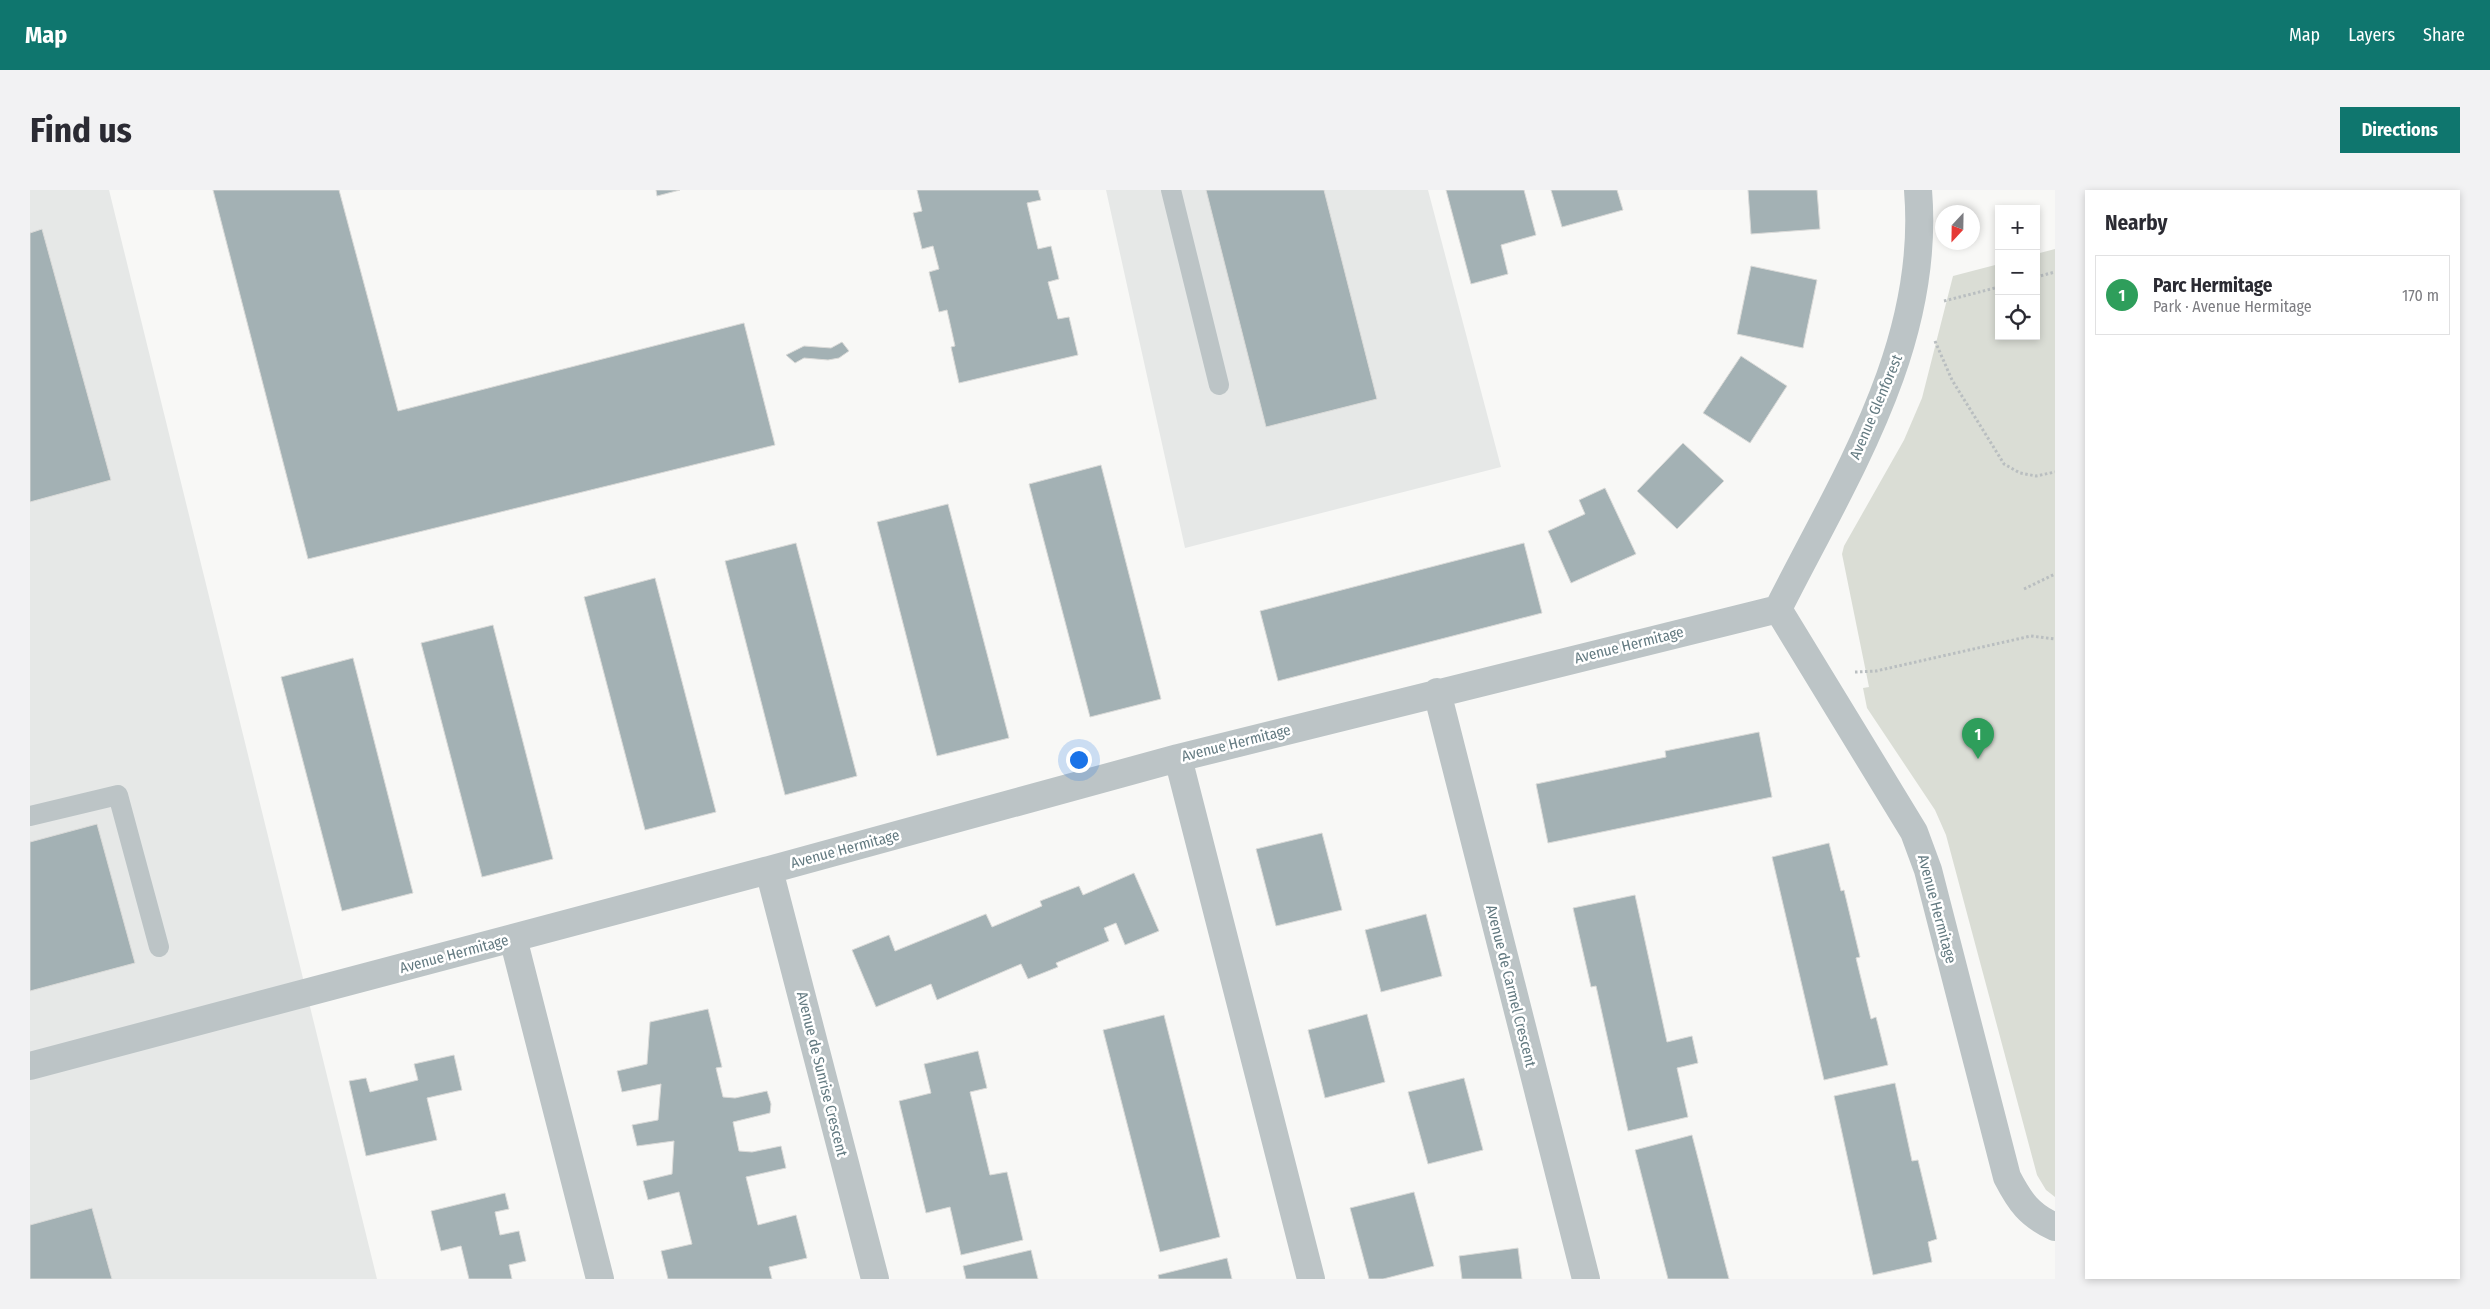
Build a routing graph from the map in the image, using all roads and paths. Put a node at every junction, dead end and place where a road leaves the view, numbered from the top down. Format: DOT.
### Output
graph roads {
  1 [pos="1171,190"];
  2 [pos="1918,190"];
  3 [pos="2055,272"];
  4 [pos="2040,276"];
  5 [pos="1995,288"];
  6 [pos="1941,311"];
  7 [pos="1935,340"];
  8 [pos="1219,385"];
  9 [pos="2055,472"];
  10 [pos="2055,574"];
  11 [pos="2024,589"];
  12 [pos="1778,609"];
  13 [pos="2055,639"];
  14 [pos="1818,676"];
  15 [pos="1437,692"];
  16 [pos="1178,758"];
  17 [pos="30,816"];
  18 [pos="769,870"];
  19 [pos="513,938"];
  20 [pos="160,947"];
  21 [pos="30,1066"];
  22 [pos="2055,1227"];
  23 [pos="600,1279"];
  24 [pos="874,1279"];
  25 [pos="1311,1279"];
  26 [pos="1586,1279"];
  1 -- 8 [label="lane"];
  2 -- 12 [label="street, Avenue Glenforest"];
  3 -- 4 [label="path"];
  5 -- 6 [label="path"];
  7 -- 9 [label="path"];
  10 -- 11 [label="path"];
  12 -- 14 [label="street, Avenue Hermitage"];
  12 -- 15 [label="street, Avenue Hermitage"];
  13 -- 14 [label="path"];
  14 -- 22 [label="street, Avenue Hermitage"];
  15 -- 16 [label="street, Avenue Hermitage"];
  15 -- 26 [label="street, Avenue de Carmel Crescent"];
  16 -- 18 [label="street, Avenue Hermitage"];
  16 -- 25 [label="street"];
  17 -- 20 [label="lane"];
  18 -- 19 [label="street, Avenue Hermitage"];
  18 -- 24 [label="street, Avenue de Sunrise Crescent"];
  19 -- 21 [label="street, Avenue Hermitage"];
  19 -- 23 [label="street"];
}
